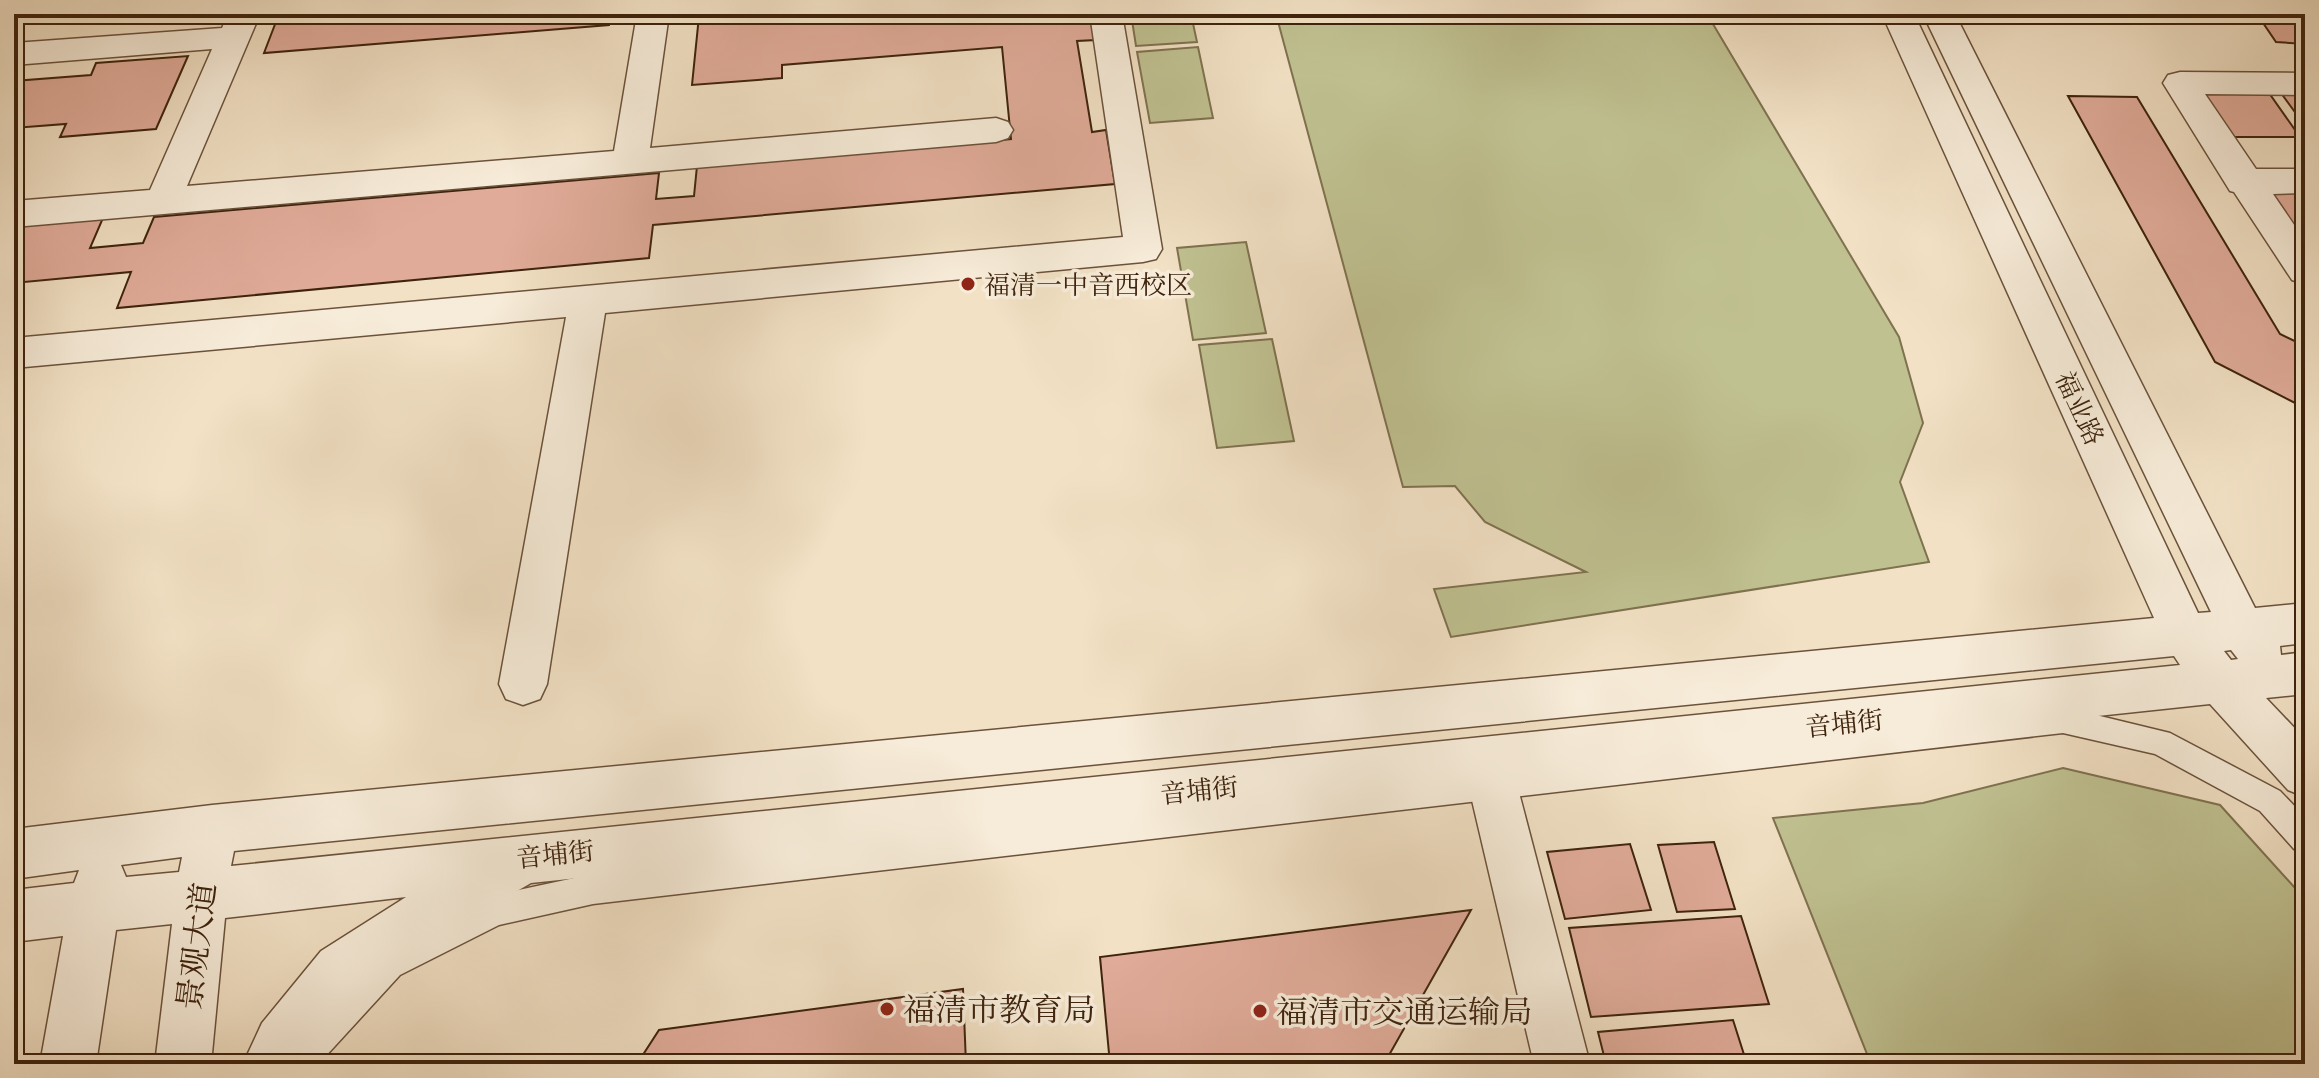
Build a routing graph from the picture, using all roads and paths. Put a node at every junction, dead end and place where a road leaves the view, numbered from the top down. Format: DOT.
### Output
graph roads {
  1 [pos="653,14"];
  2 [pos="1106,14"];
  3 [pos="1898,14"];
  4 [pos="1939,14"];
  5 [pos="239,25"];
  6 [pos="14,54"];
  7 [pos="2305,84"];
  8 [pos="996,130"];
  9 [pos="630,161"];
  10 [pos="2305,181"];
  11 [pos="2243,182"];
  12 [pos="163,201"];
  13 [pos="14,214"];
  14 [pos="2305,270"];
  15 [pos="588,300"];
  16 [pos="14,353"];
  17 [pos="2305,623"];
  18 [pos="2243,630"];
  19 [pos="2185,635"];
  20 [pos="2219,681"];
  21 [pos="523,684"];
  22 [pos="2296,684"];
  23 [pos="1490,773"];
  24 [pos="2305,774"];
  25 [pos="212,829"];
  26 [pos="2305,839"];
  27 [pos="112,842"];
  28 [pos="14,854"];
  29 [pos="534,856"];
  30 [pos="201,894"];
  31 [pos="94,907"];
  32 [pos="14,916"];
  33 [pos="68,1064"];
  34 [pos="183,1064"];
  35 [pos="271,1064"];
  36 [pos="306,1064"];
  37 [pos="1562,1064"];
  1 -- 9 [label="street"];
  2 -- 15 [label="street"];
  3 -- 19 [label="street, 福业路"];
  4 -- 18 [label="street, 福业路"];
  5 -- 6 [label="street"];
  5 -- 12 [label="street"];
  7 -- 11 [label="street"];
  8 -- 9 [label="street"];
  9 -- 12 [label="street"];
  10 -- 11 [label="street"];
  11 -- 14 [label="street"];
  12 -- 13 [label="street"];
  15 -- 16 [label="street"];
  15 -- 21 [label="street"];
  17 -- 18 [label="street, 音埔街"];
  18 -- 19 [label="street, 音埔街"];
  18 -- 22 [label="street, 福业路"];
  19 -- 20 [label="street, 福业路"];
  19 -- 25 [label="street, 音埔街"];
  20 -- 22 [label="street, 音埔街"];
  20 -- 23 [label="street, 音埔街"];
  20 -- 24 [label="street, 福业路"];
  23 -- 26 [label="lane"];
  23 -- 29 [label="street, 音埔街"];
  23 -- 36 [label="lane"];
  23 -- 37 [label="street"];
  25 -- 27 [label="street, 音埔街"];
  25 -- 30 [label="street, 景观大道"];
  27 -- 28 [label="street, 音埔街"];
  27 -- 31 [label="street"];
  29 -- 30 [label="street, 音埔街"];
  29 -- 35 [label="street"];
  30 -- 31 [label="street, 音埔街"];
  30 -- 34 [label="street, 景观大道"];
  31 -- 32 [label="street, 音埔街"];
  31 -- 33 [label="street"];
}
